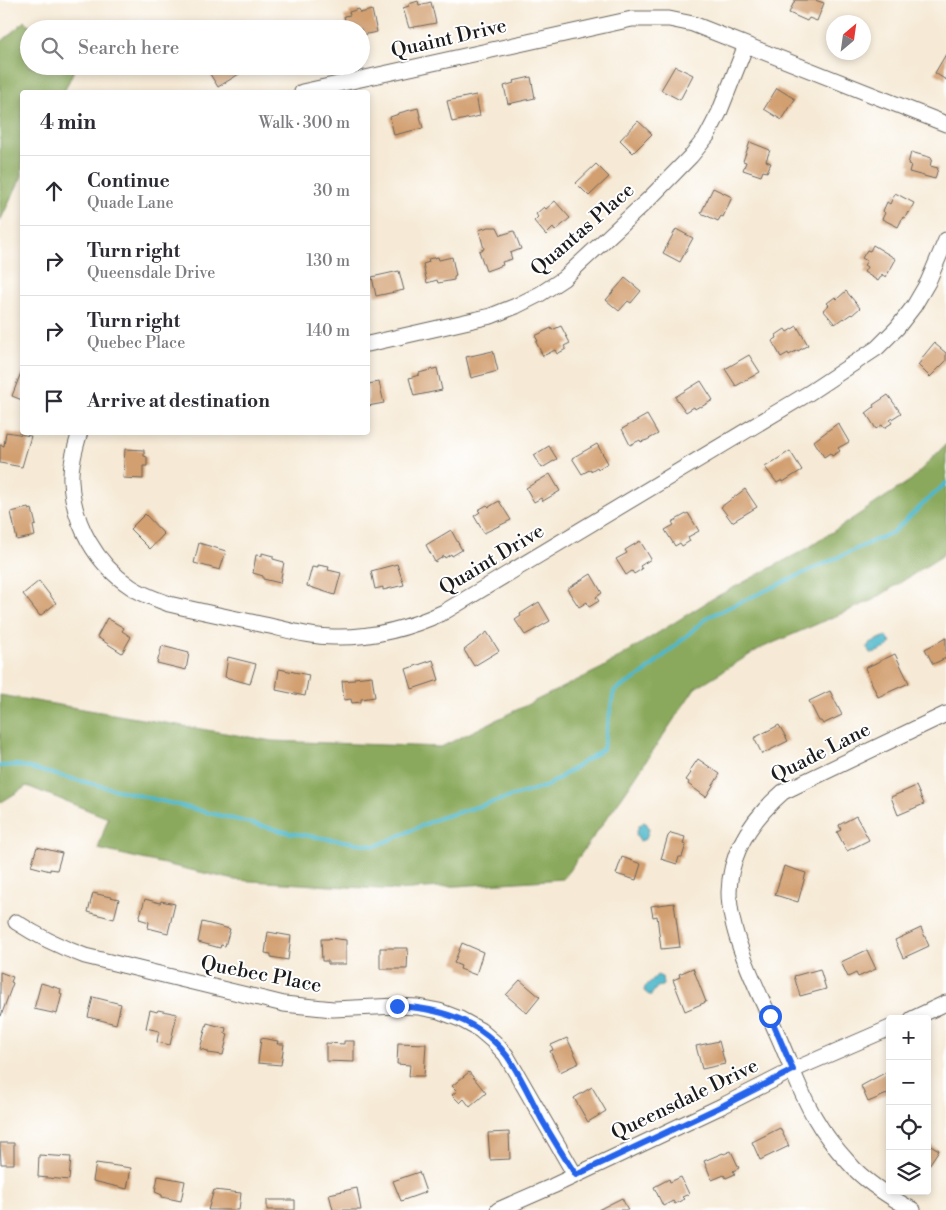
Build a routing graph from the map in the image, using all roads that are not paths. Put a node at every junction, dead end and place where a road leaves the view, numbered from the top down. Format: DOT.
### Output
graph roads {
  1 [pos="746,45"];
  2 [pos="311,90"];
  3 [pos="946,124"];
  4 [pos="946,240"];
  5 [pos="370,344"];
  6 [pos="79,435"];
  7 [pos="946,714"];
  8 [pos="16,922"];
  9 [pos="946,1003"];
  10 [pos="920,1015"];
  11 [pos="886,1030"];
  12 [pos="793,1070"];
  13 [pos="576,1175"];
  14 [pos="498,1210"];
  15 [pos="913,1210"];
  1 -- 2 [label="street, Quaint Drive"];
  1 -- 3 [label="street, Quaint Drive"];
  1 -- 5 [label="street, Quantas Place"];
  4 -- 6 [label="street, Quaint Drive"];
  7 -- 12 [label="street, Quade Lane"];
  8 -- 13 [label="street, Quebec Place"];
  9 -- 10 [label="street"];
  11 -- 12 [label="street, Queensdale Drive"];
  12 -- 13 [label="street, Queensdale Drive"];
  12 -- 15 [label="street, Quade Lane"];
  13 -- 14 [label="street, Queensdale Drive"];
}
